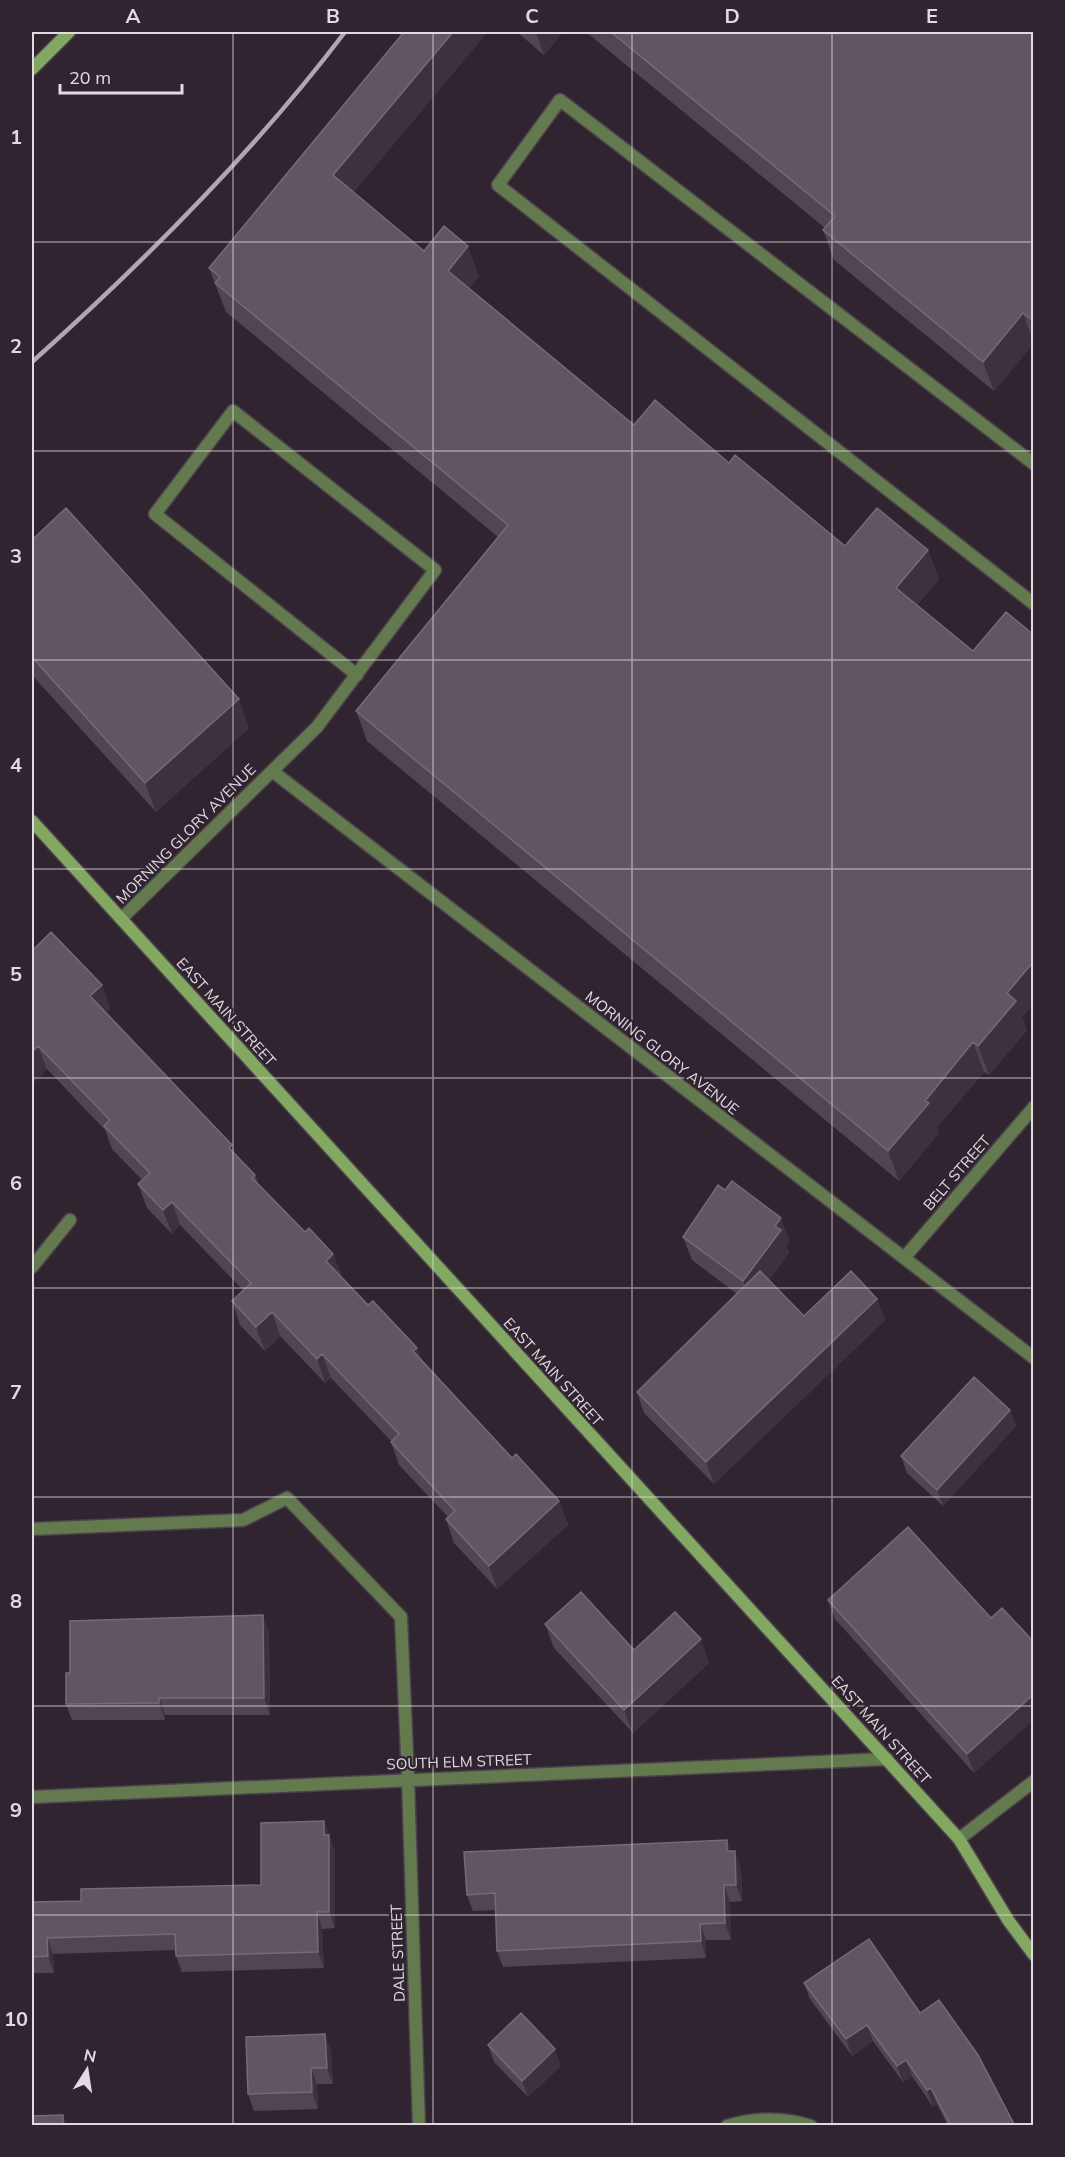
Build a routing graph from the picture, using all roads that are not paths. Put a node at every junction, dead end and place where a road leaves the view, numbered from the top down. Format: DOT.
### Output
graph roads {
  1 [pos="69,32"];
  2 [pos="32,69"];
  3 [pos="1034,464"];
  4 [pos="1034,604"];
  5 [pos="357,675"];
  6 [pos="273,771"];
  7 [pos="32,821"];
  8 [pos="121,919"];
  9 [pos="1034,1107"];
  10 [pos="70,1220"];
  11 [pos="904,1258"];
  12 [pos="32,1267"];
  13 [pos="1034,1358"];
  14 [pos="32,1529"];
  15 [pos="887,1759"];
  16 [pos="408,1779"];
  17 [pos="1034,1781"];
  18 [pos="32,1797"];
  19 [pos="959,1839"];
  20 [pos="1034,1956"];
  21 [pos="419,2126"];
  22 [pos="727,2126"];
  23 [pos="811,2126"];
  1 -- 2 [label="street"];
  3 -- 4 [label="street"];
  5 -- 5 [label="street, MORNING GLORY AVENUE"];
  5 -- 6 [label="street, MORNING GLORY AVENUE"];
  6 -- 8 [label="street, MORNING GLORY AVENUE"];
  6 -- 11 [label="street, MORNING GLORY AVENUE"];
  7 -- 8 [label="street, EAST MAIN STREET"];
  8 -- 15 [label="street, EAST MAIN STREET"];
  9 -- 11 [label="street, BELT STREET"];
  10 -- 12 [label="street"];
  11 -- 13 [label="street, MORNING GLORY AVENUE"];
  14 -- 16 [label="street, DALE STREET"];
  15 -- 16 [label="street, SOUTH ELM STREET"];
  15 -- 19 [label="street, EAST MAIN STREET"];
  16 -- 18 [label="street, SOUTH ELM STREET"];
  16 -- 21 [label="street, DALE STREET"];
  17 -- 19 [label="street"];
  19 -- 20 [label="street, EAST MAIN STREET"];
  22 -- 23 [label="street"];
}
